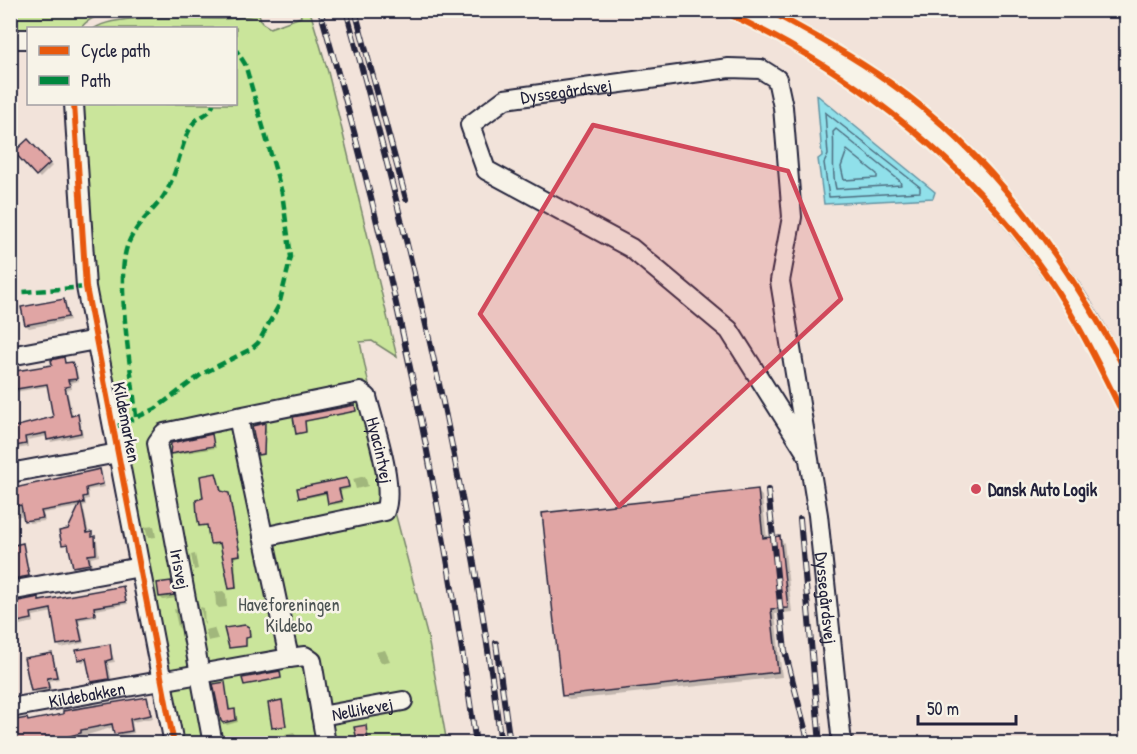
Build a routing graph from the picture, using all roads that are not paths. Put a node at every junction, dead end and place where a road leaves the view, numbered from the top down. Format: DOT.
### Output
graph roads {
  1 [pos="746,10"];
  2 [pos="10,39"];
  3 [pos="27,39"];
  4 [pos="74,105"];
  5 [pos="96,340"];
  6 [pos="10,356"];
  7 [pos="1126,394"];
  8 [pos="238,417"];
  9 [pos="200,426"];
  10 [pos="118,453"];
  11 [pos="807,454"];
  12 [pos="10,473"];
  13 [pos="263,537"];
  14 [pos="140,567"];
  15 [pos="10,591"];
  16 [pos="289,658"];
  17 [pos="200,673"];
  18 [pos="162,680"];
  19 [pos="403,701"];
  20 [pos="10,708"];
  21 [pos="321,716"];
  22 [pos="174,744"];
  23 [pos="213,744"];
  24 [pos="326,744"];
  25 [pos="842,744"];
  1 -- 7 [label="main road"];
  2 -- 3 [label="street"];
  4 -- 5 [label="street, Kildemarken"];
  5 -- 6 [label="street"];
  5 -- 10 [label="street, Kildemarken"];
  8 -- 9 [label="street, Hyacintvej"];
  8 -- 13 [label="street"];
  8 -- 13 [label="street, Hyacintvej"];
  9 -- 17 [label="street, Irisvej"];
  10 -- 12 [label="street"];
  10 -- 14 [label="street, Kildemarken"];
  11 -- 11 [label="street, Dyssegårdsvej"];
  11 -- 25 [label="street, Dyssegårdsvej"];
  13 -- 16 [label="street"];
  14 -- 15 [label="street"];
  14 -- 18 [label="street, Kildemarken"];
  16 -- 17 [label="street, Kildebakken"];
  16 -- 21 [label="street"];
  17 -- 18 [label="street, Kildebakken"];
  17 -- 23 [label="street, Irisvej"];
  18 -- 20 [label="street, Kildebakken"];
  18 -- 22 [label="street, Kildemarken"];
  19 -- 21 [label="street, Nellikevej"];
  21 -- 24 [label="street"];
}
